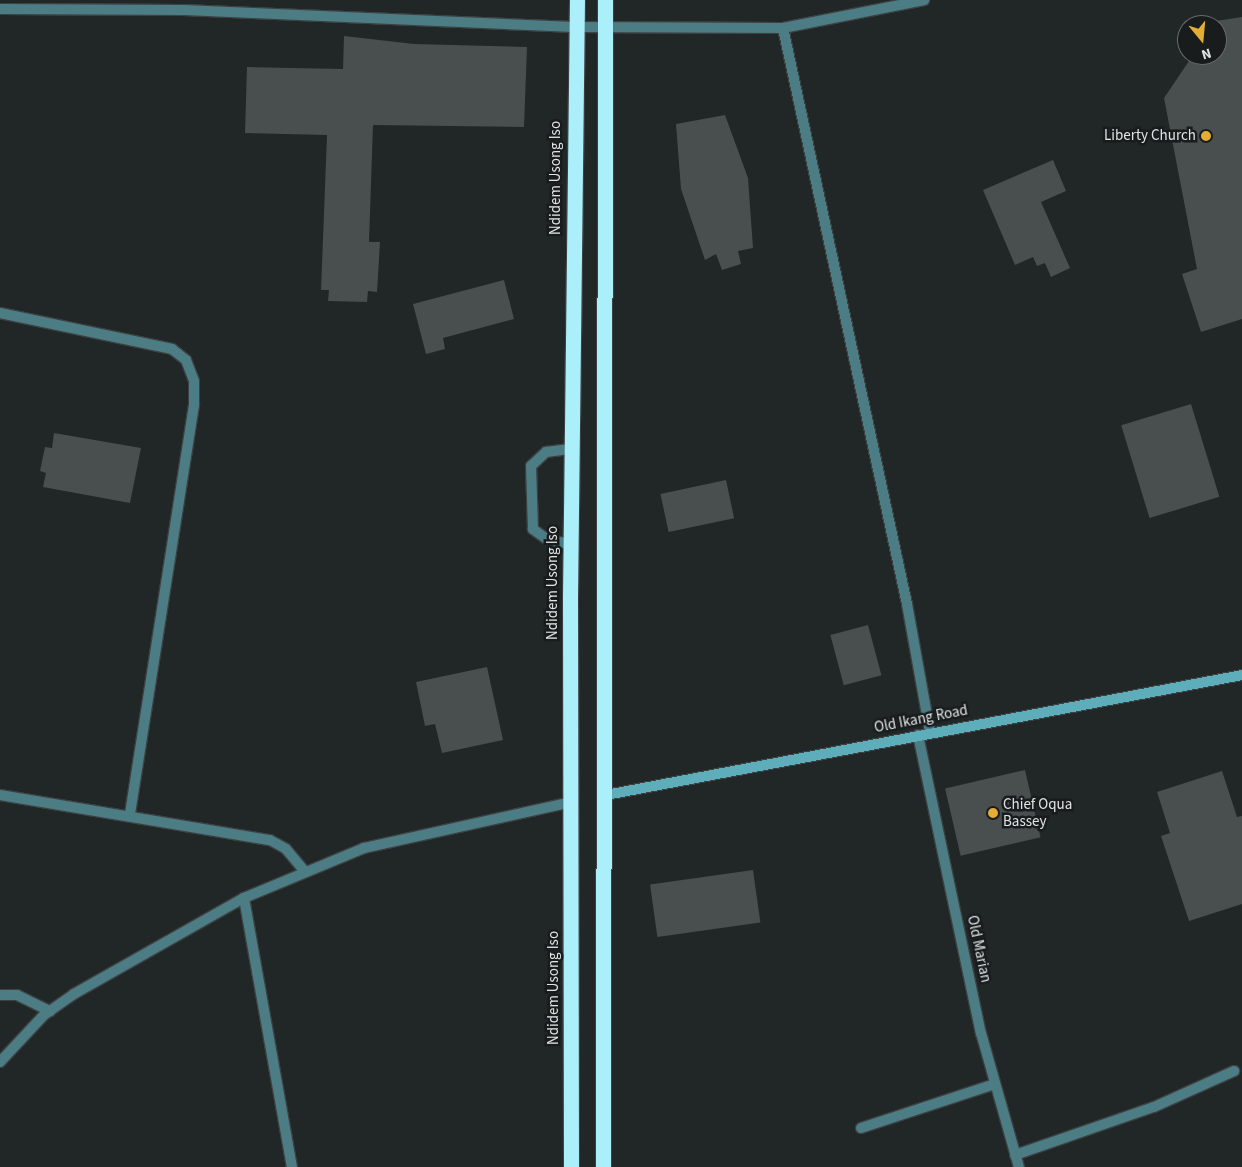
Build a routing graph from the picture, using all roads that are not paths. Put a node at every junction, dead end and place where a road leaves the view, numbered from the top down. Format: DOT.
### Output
graph roads {
  1 [pos="576,0"];
  2 [pos="605,0"];
  3 [pos="924,0"];
  4 [pos="185,5"];
  5 [pos="0,9"];
  6 [pos="574,26"];
  7 [pos="605,26"];
  8 [pos="783,28"];
  9 [pos="0,313"];
  10 [pos="572,449"];
  11 [pos="571,544"];
  12 [pos="1242,675"];
  13 [pos="930,732"];
  14 [pos="918,734"];
  15 [pos="0,794"];
  16 [pos="606,795"];
  17 [pos="572,802"];
  18 [pos="130,816"];
  19 [pos="305,872"];
  20 [pos="244,898"];
  21 [pos="0,995"];
  22 [pos="50,1011"];
  23 [pos="0,1062"];
  24 [pos="1234,1071"];
  25 [pos="995,1084"];
  26 [pos="861,1128"];
  27 [pos="1015,1154"];
  28 [pos="292,1167"];
  29 [pos="571,1167"];
  30 [pos="603,1167"];
  31 [pos="1019,1167"];
  1 -- 6 [label="highway, Ndidem Usong Iso"];
  2 -- 7 [label="highway"];
  3 -- 8 [label="street"];
  4 -- 5 [label="street"];
  4 -- 6 [label="street"];
  6 -- 7 [label="street"];
  6 -- 10 [label="highway, Ndidem Usong Iso"];
  7 -- 8 [label="street"];
  7 -- 16 [label="highway"];
  8 -- 13 [label="street"];
  9 -- 18 [label="street"];
  10 -- 11 [label="highway, Ndidem Usong Iso"];
  10 -- 11 [label="street"];
  11 -- 17 [label="highway, Ndidem Usong Iso"];
  12 -- 13 [label="street, Old Ikang Road"];
  13 -- 14 [label="street, Old Ikang Road"];
  14 -- 16 [label="street, Old Ikang Road"];
  14 -- 25 [label="street, Old Marian"];
  15 -- 18 [label="street"];
  16 -- 30 [label="highway"];
  17 -- 19 [label="street"];
  17 -- 29 [label="highway, Ndidem Usong Iso"];
  18 -- 19 [label="street"];
  19 -- 20 [label="street"];
  20 -- 22 [label="street"];
  20 -- 28 [label="street"];
  21 -- 22 [label="street"];
  22 -- 23 [label="street"];
  24 -- 27 [label="street"];
  25 -- 26 [label="street"];
  25 -- 27 [label="street, Old Marian"];
  27 -- 31 [label="street, Old Marian"];
}
